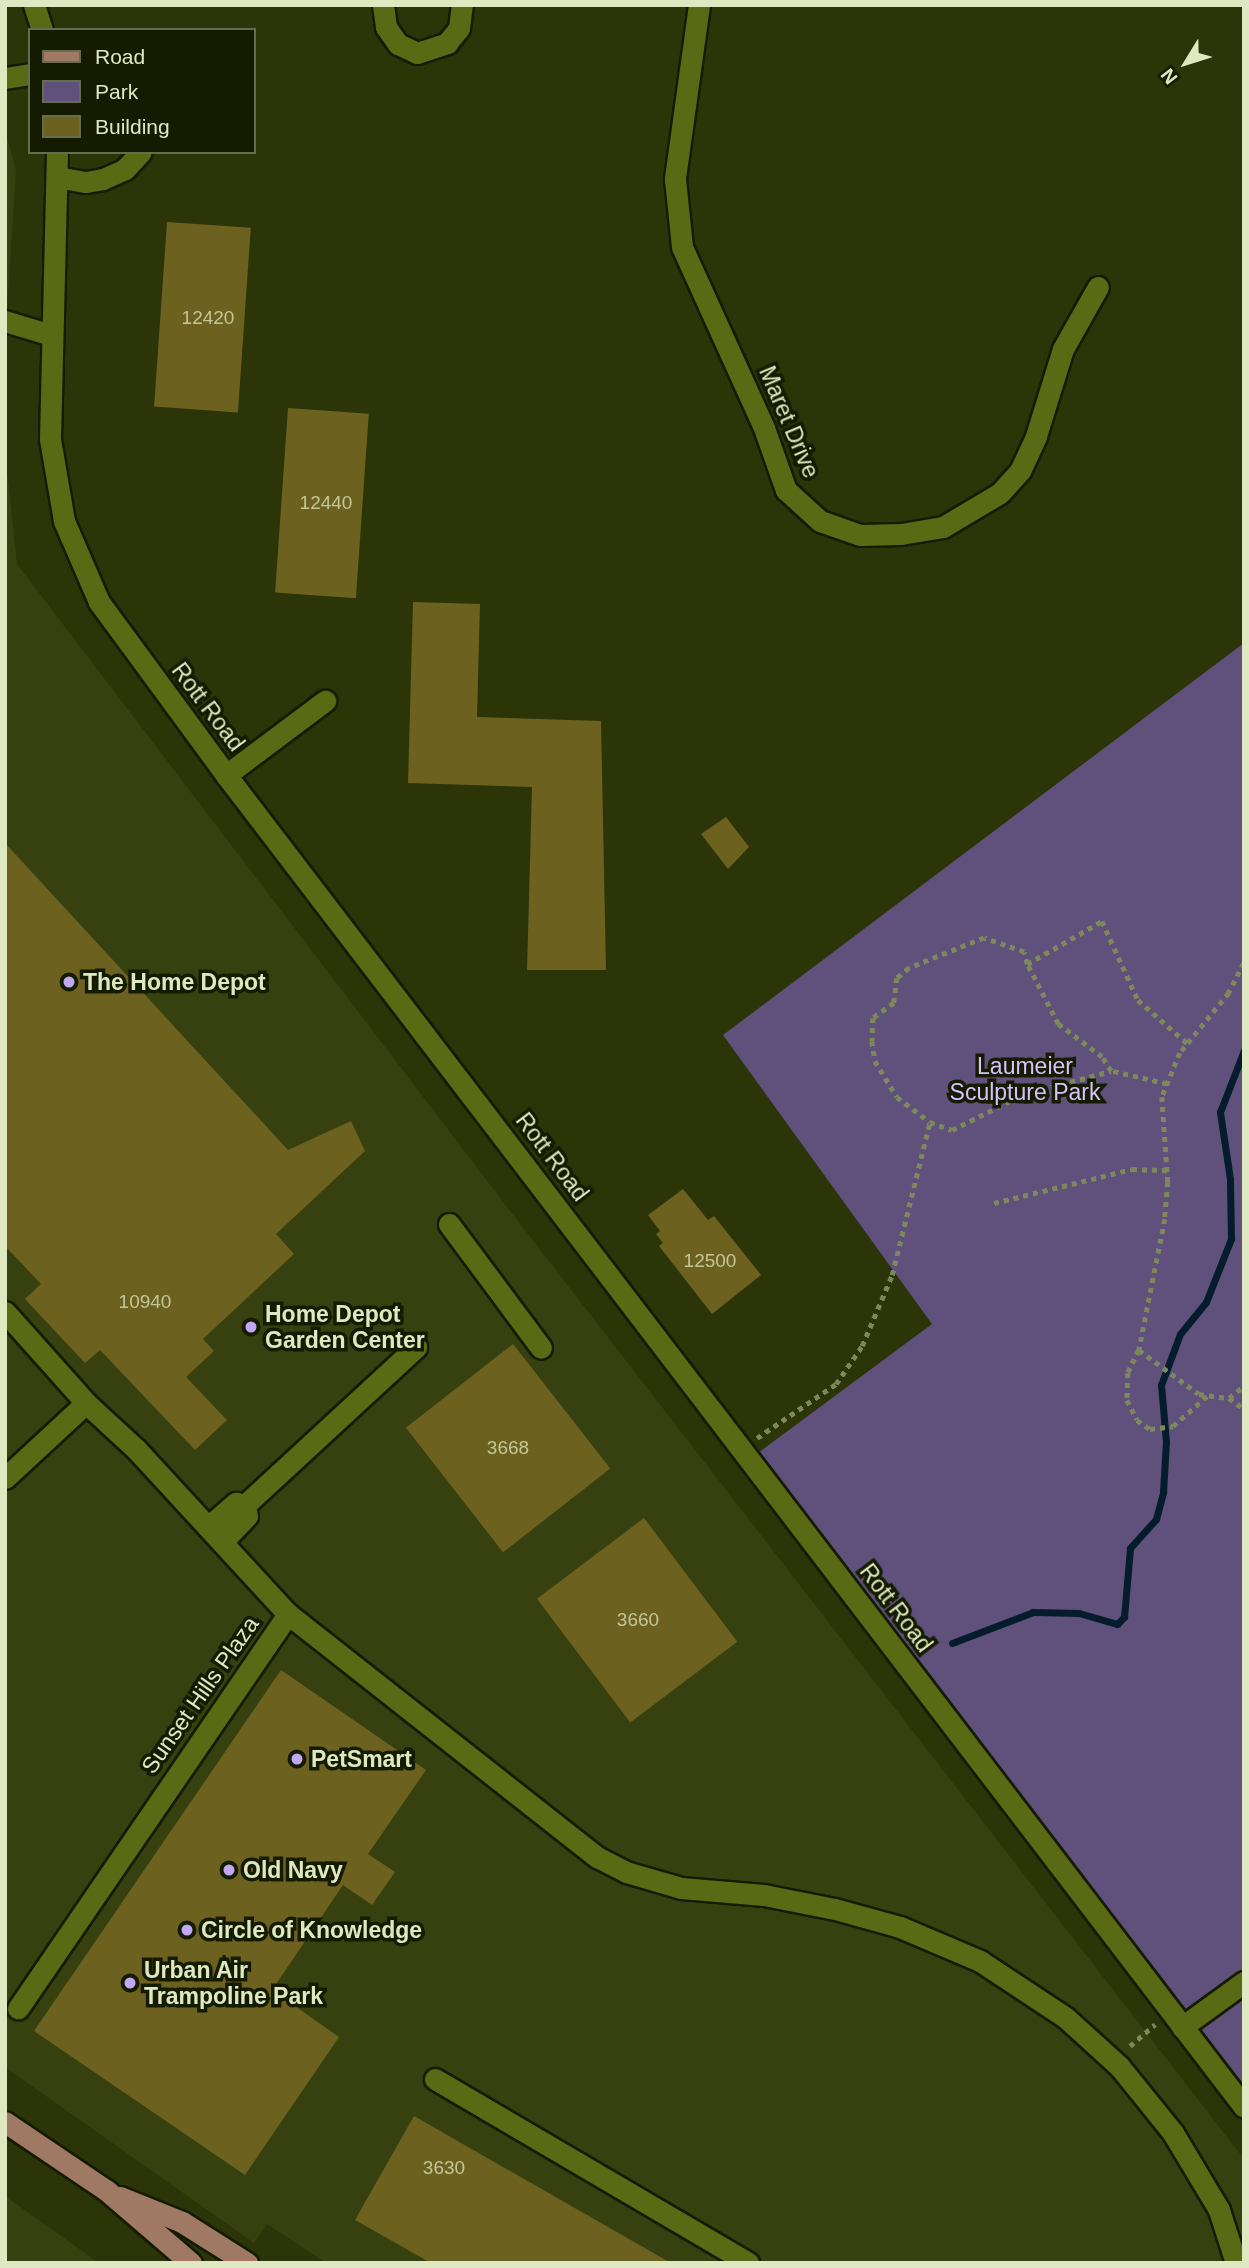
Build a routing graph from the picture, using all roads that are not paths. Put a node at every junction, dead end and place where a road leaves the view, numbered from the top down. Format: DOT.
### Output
graph roads {
  1 [pos="34,5"];
  2 [pos="383,5"];
  3 [pos="462,5"];
  4 [pos="699,5"];
  5 [pos="42,28"];
  6 [pos="28,74"];
  7 [pos="5,78"];
  8 [pos="57,154"];
  9 [pos="139,154"];
  10 [pos="57,177"];
  11 [pos="1098,287"];
  12 [pos="5,321"];
  13 [pos="51,335"];
  14 [pos="325,701"];
  15 [pos="226,775"];
  16 [pos="449,1224"];
  17 [pos="5,1312"];
  18 [pos="416,1346"];
  19 [pos="541,1348"];
  20 [pos="86,1403"];
  21 [pos="5,1478"];
  22 [pos="215,1534"];
  23 [pos="288,1614"];
  24 [pos="1244,1982"];
  25 [pos="18,2009"];
  26 [pos="1182,2027"];
  27 [pos="435,2079"];
  28 [pos="1244,2107"];
  29 [pos="5,2122"];
  30 [pos="106,2190"];
  31 [pos="191,2263"];
  32 [pos="247,2263"];
  33 [pos="748,2263"];
  34 [pos="1236,2263"];
  1 -- 5 [label="street"];
  2 -- 3 [label="street"];
  4 -- 11 [label="street, Maret Drive"];
  6 -- 7 [label="street"];
  8 -- 10 [label="street, Rott Road"];
  9 -- 10 [label="street"];
  10 -- 13 [label="street, Rott Road"];
  12 -- 13 [label="street"];
  13 -- 15 [label="street, Rott Road"];
  14 -- 15 [label="street"];
  15 -- 26 [label="street, Rott Road"];
  16 -- 19 [label="street"];
  17 -- 20 [label="street, Sunset Hills Plaza"];
  18 -- 22 [label="street"];
  20 -- 21 [label="street"];
  20 -- 22 [label="street, Sunset Hills Plaza"];
  22 -- 23 [label="street, Sunset Hills Plaza"];
  23 -- 25 [label="street, Sunset Hills Plaza"];
  23 -- 34 [label="street"];
  24 -- 26 [label="street"];
  26 -- 28 [label="street, Rott Road"];
  27 -- 33 [label="street"];
  29 -- 30 [label="main road"];
  30 -- 31 [label="main road"];
  30 -- 32 [label="main road"];
}
